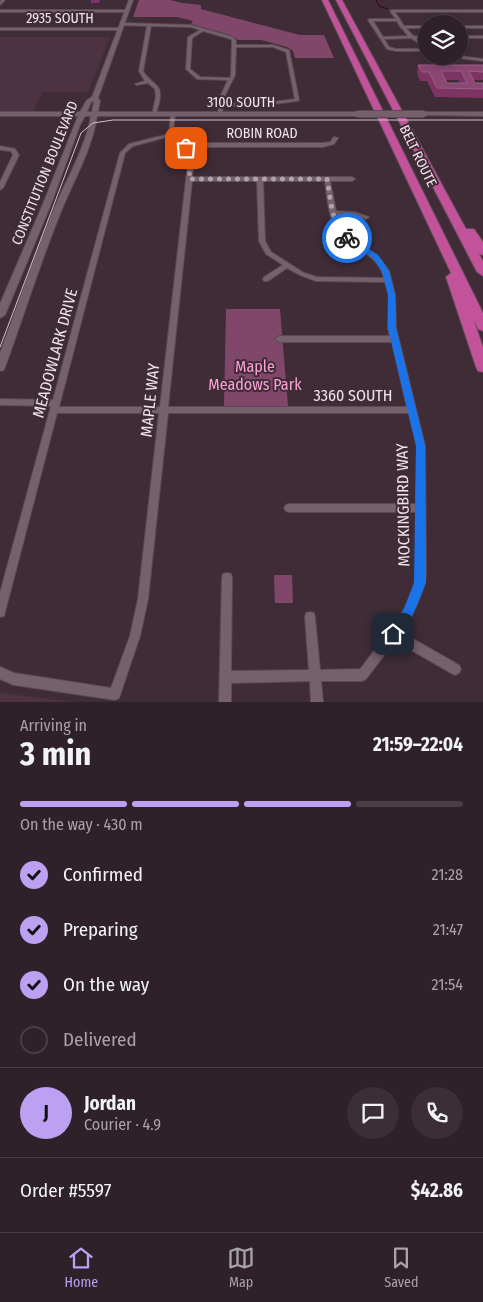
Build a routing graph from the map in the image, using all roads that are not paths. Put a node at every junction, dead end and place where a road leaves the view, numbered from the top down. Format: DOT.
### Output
graph roads {
  1 [pos="3,0"];
  2 [pos="131,0"];
  3 [pos="325,0"];
  4 [pos="339,0"];
  5 [pos="0,4"];
  6 [pos="0,11"];
  7 [pos="127,11"];
  8 [pos="483,11"];
  9 [pos="396,20"];
  10 [pos="149,24"];
  11 [pos="121,26"];
  12 [pos="402,27"];
  13 [pos="418,27"];
  14 [pos="468,27"];
  15 [pos="483,27"];
  16 [pos="0,29"];
  17 [pos="204,29"];
  18 [pos="411,37"];
  19 [pos="418,37"];
  20 [pos="468,37"];
  21 [pos="483,37"];
  22 [pos="381,38"];
  23 [pos="418,43"];
  24 [pos="234,46"];
  25 [pos="418,49"];
  26 [pos="468,58"];
  27 [pos="483,60"];
  28 [pos="232,79"];
  29 [pos="149,81"];
  30 [pos="137,84"];
  31 [pos="94,98"];
  32 [pos="221,105"];
  33 [pos="0,114"];
  34 [pos="83,114"];
  35 [pos="94,114"];
  36 [pos="154,114"];
  37 [pos="173,114"];
  38 [pos="220,114"];
  39 [pos="483,114"];
  40 [pos="171,135"];
  41 [pos="336,138"];
  42 [pos="0,148"];
  43 [pos="186,148"];
  44 [pos="189,179"];
  45 [pos="260,179"];
  46 [pos="327,179"];
  47 [pos="352,179"];
  48 [pos="0,188"];
  49 [pos="440,193"];
  50 [pos="333,214"];
  51 [pos="366,218"];
  52 [pos="442,240"];
  53 [pos="483,250"];
  54 [pos="287,265"];
  55 [pos="483,272"];
  56 [pos="266,279"];
  57 [pos="388,280"];
  58 [pos="0,316"];
  59 [pos="483,326"];
  60 [pos="279,339"];
  61 [pos="395,339"];
  62 [pos="0,367"];
  63 [pos="483,367"];
  64 [pos="0,402"];
  65 [pos="55,406"];
  66 [pos="164,410"];
  67 [pos="412,410"];
  68 [pos="289,508"];
  69 [pos="421,508"];
  70 [pos="227,578"];
  71 [pos="0,612"];
  72 [pos="310,617"];
  73 [pos="393,634"];
  74 [pos="455,669"];
  75 [pos="0,672"];
  76 [pos="315,676"];
  77 [pos="226,677"];
  78 [pos="225,702"];
  79 [pos="317,702"];
  1 -- 5 [label="street"];
  2 -- 7 [label="main road, CONSTITUTION BOULEVARD"];
  3 -- 52 [label="highway, BELT ROUTE"];
  4 -- 49 [label="highway, BELT ROUTE"];
  6 -- 7 [label="street"];
  7 -- 11 [label="main road, CONSTITUTION BOULEVARD"];
  8 -- 9 [label="street"];
  9 -- 12 [label="street"];
  9 -- 22 [label="street"];
  10 -- 11 [label="street, 2935 SOUTH"];
  10 -- 17 [label="street, 2935 SOUTH"];
  10 -- 29 [label="street"];
  11 -- 16 [label="street, 2935 SOUTH"];
  11 -- 31 [label="main road, CONSTITUTION BOULEVARD"];
  12 -- 13 [label="street"];
  12 -- 18 [label="street"];
  14 -- 15 [label="street"];
  17 -- 24 [label="street"];
  17 -- 28 [label="street"];
  18 -- 19 [label="street"];
  18 -- 22 [label="street"];
  18 -- 23 [label="street"];
  20 -- 21 [label="street"];
  22 -- 25 [label="street"];
  24 -- 28 [label="street"];
  24 -- 32 [label="street"];
  26 -- 27 [label="street"];
  28 -- 32 [label="street"];
  29 -- 30 [label="street"];
  29 -- 36 [label="street"];
  31 -- 34 [label="main road, CONSTITUTION BOULEVARD"];
  31 -- 35 [label="main road, CONSTITUTION BOULEVARD"];
  32 -- 38 [label="street"];
  33 -- 34 [label="main road, 3100 SOUTH"];
  34 -- 35 [label="main road, 3100 SOUTH"];
  34 -- 58 [label="main road, CONSTITUTION BOULEVARD"];
  35 -- 36 [label="main road, 3100 SOUTH"];
  35 -- 62 [label="main road, CONSTITUTION BOULEVARD"];
  36 -- 37 [label="main road, 3100 SOUTH"];
  37 -- 38 [label="main road, 3100 SOUTH"];
  37 -- 40 [label="street"];
  38 -- 39 [label="main road, 3100 SOUTH, bridge"];
  40 -- 43 [label="street"];
  40 -- 65 [label="street, MEADOWLARK DRIVE"];
  41 -- 43 [label="street, ROBIN ROAD"];
  42 -- 48 [label="street"];
  43 -- 44 [label="street, MAPLE WAY"];
  44 -- 45 [label="street"];
  44 -- 66 [label="street, MAPLE WAY"];
  45 -- 46 [label="street"];
  45 -- 54 [label="street"];
  46 -- 47 [label="street"];
  46 -- 50 [label="street, MOCKINGBIRD WAY"];
  49 -- 53 [label="highway"];
  49 -- 55 [label="highway, BELT ROUTE"];
  50 -- 51 [label="street"];
  50 -- 57 [label="street, MOCKINGBIRD WAY"];
  52 -- 59 [label="highway, BELT ROUTE"];
  52 -- 63 [label="highway"];
  54 -- 56 [label="street"];
  54 -- 57 [label="street"];
  57 -- 61 [label="street, MOCKINGBIRD WAY"];
  60 -- 61 [label="street"];
  61 -- 67 [label="street, MOCKINGBIRD WAY"];
  64 -- 65 [label="street, 3360 SOUTH"];
  65 -- 66 [label="street, 3360 SOUTH"];
  65 -- 71 [label="street, MEADOWLARK DRIVE"];
  66 -- 67 [label="street, 3360 SOUTH"];
  66 -- 75 [label="street, MAPLE WAY"];
  67 -- 69 [label="street, MOCKINGBIRD WAY"];
  68 -- 69 [label="street"];
  69 -- 73 [label="street, MOCKINGBIRD WAY"];
  70 -- 77 [label="street"];
  72 -- 76 [label="street"];
  73 -- 74 [label="street"];
  73 -- 76 [label="street, MOCKINGBIRD WAY"];
  76 -- 77 [label="street, MOCKINGBIRD WAY"];
  76 -- 79 [label="street"];
  77 -- 78 [label="street"];
}
